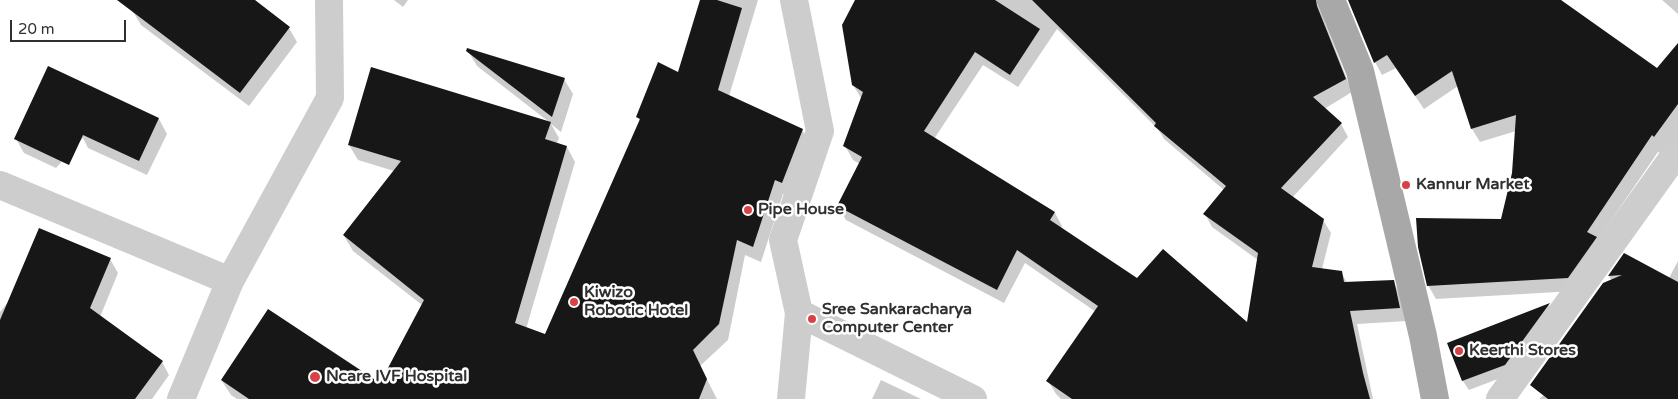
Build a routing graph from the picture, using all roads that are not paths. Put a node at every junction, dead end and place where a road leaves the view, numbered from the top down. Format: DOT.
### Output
graph roads {
  1 [pos="328,0"];
  2 [pos="794,0"];
  3 [pos="1331,0"];
  4 [pos="1678,151"];
  5 [pos="0,185"];
  6 [pos="230,281"];
  7 [pos="799,313"];
  8 [pos="182,399"];
  9 [pos="791,399"];
  10 [pos="973,399"];
  11 [pos="1435,399"];
  12 [pos="1500,399"];
  1 -- 6 [label="street"];
  2 -- 7 [label="street"];
  3 -- 11 [label="main road"];
  4 -- 12 [label="street"];
  5 -- 6 [label="street"];
  6 -- 8 [label="street"];
  7 -- 9 [label="street"];
  7 -- 10 [label="street"];
}
